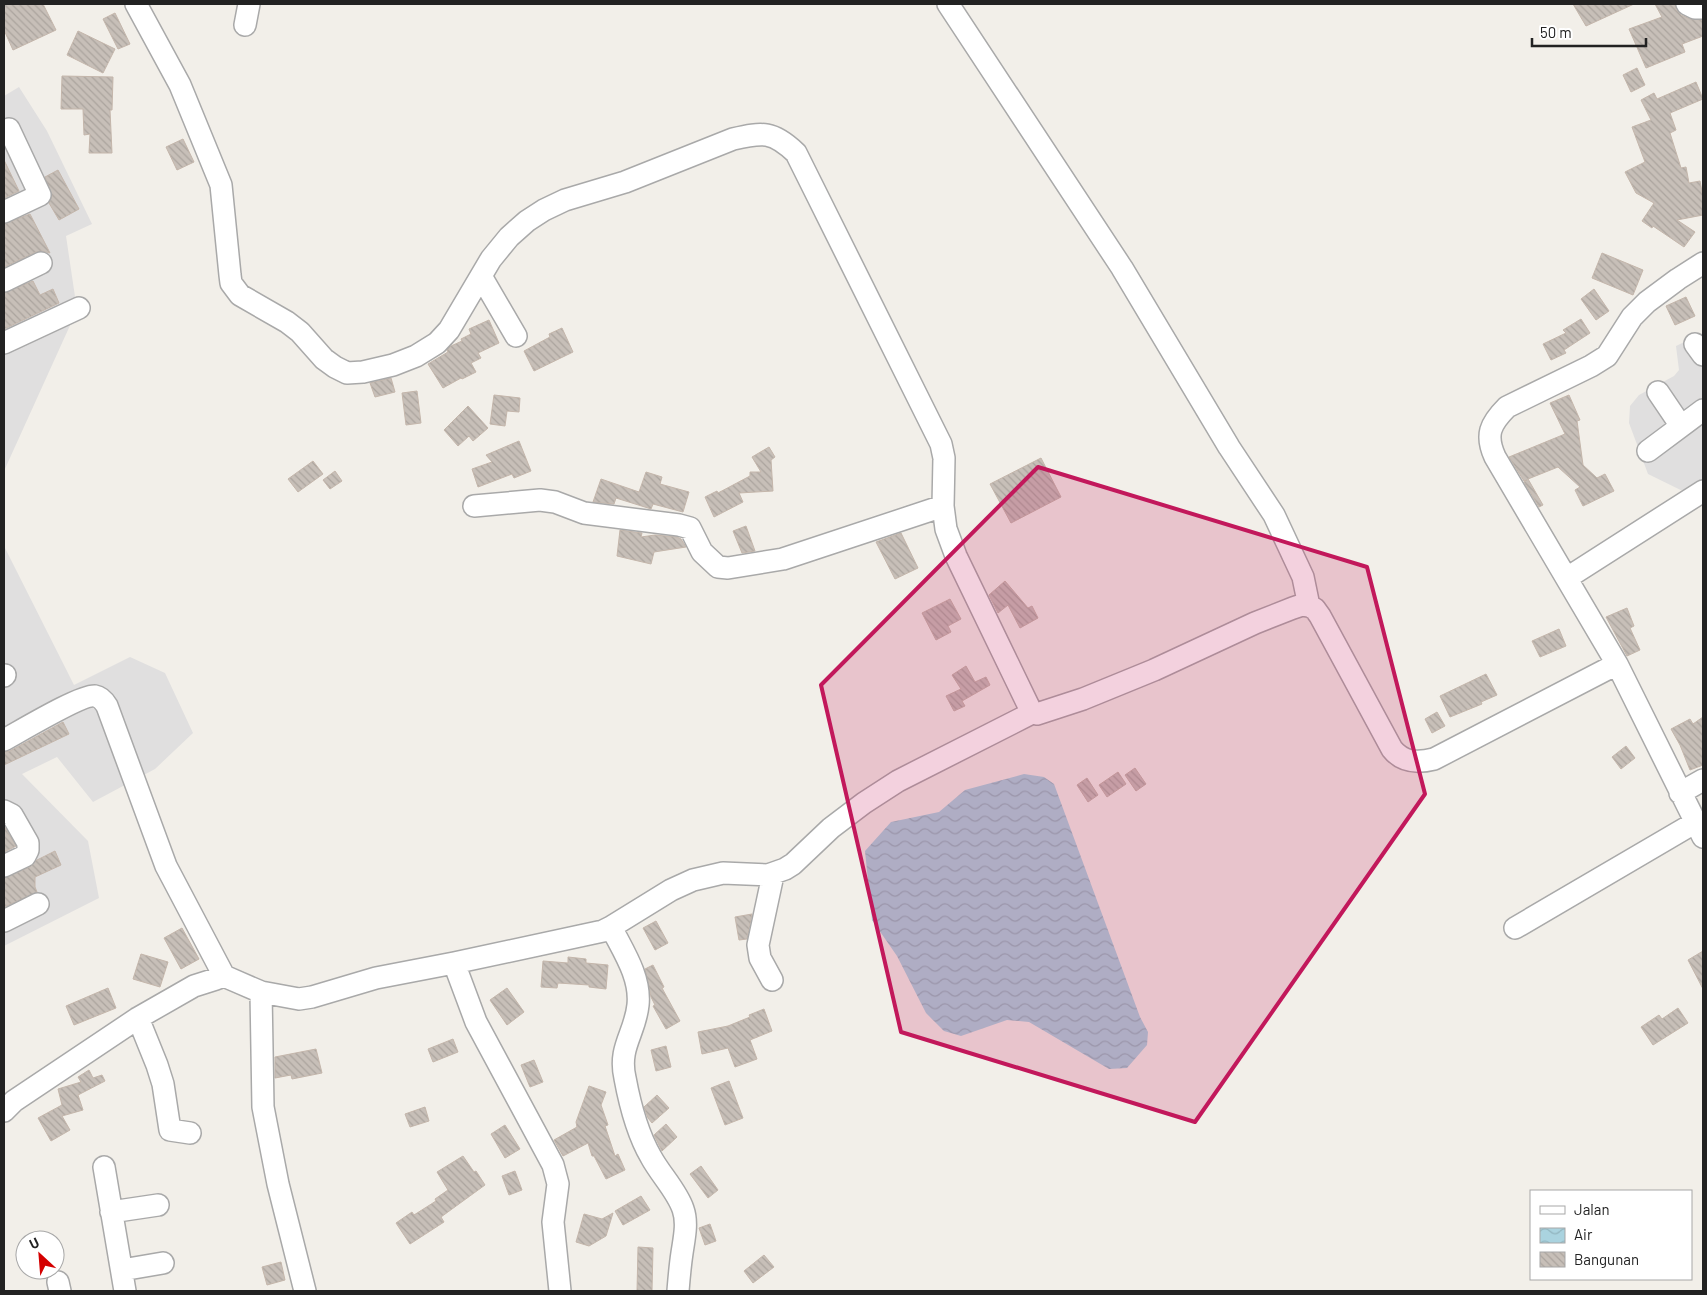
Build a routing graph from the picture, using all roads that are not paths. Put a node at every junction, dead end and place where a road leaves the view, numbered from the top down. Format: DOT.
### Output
graph roads {
  1 [pos="136,4"];
  2 [pos="249,4"];
  3 [pos="948,4"];
  4 [pos="1688,4"];
  5 [pos="1703,8"];
  6 [pos="245,25"];
  7 [pos="10,143"];
  8 [pos="4,212"];
  9 [pos="41,263"];
  10 [pos="1703,263"];
  11 [pos="481,276"];
  12 [pos="4,281"];
  13 [pos="79,308"];
  14 [pos="516,336"];
  15 [pos="4,343"];
  16 [pos="1658,392"];
  17 [pos="1703,410"];
  18 [pos="1681,426"];
  19 [pos="1648,451"];
  20 [pos="1703,491"];
  21 [pos="474,506"];
  22 [pos="943,506"];
  23 [pos="1567,578"];
  24 [pos="1309,606"];
  25 [pos="1617,664"];
  26 [pos="1032,713"];
  27 [pos="4,740"];
  28 [pos="1703,780"];
  29 [pos="1680,793"];
  30 [pos="4,811"];
  31 [pos="1700,829"];
  32 [pos="4,866"];
  33 [pos="773,875"];
  34 [pos="38,904"];
  35 [pos="4,921"];
  36 [pos="611,927"];
  37 [pos="1515,928"];
  38 [pos="454,963"];
  39 [pos="224,976"];
  40 [pos="772,980"];
  41 [pos="261,992"];
  42 [pos="138,1018"];
  43 [pos="4,1111"];
  44 [pos="190,1133"];
  45 [pos="104,1167"];
  46 [pos="158,1205"];
  47 [pos="111,1212"];
  48 [pos="163,1264"];
  49 [pos="122,1270"];
  50 [pos="125,1291"];
  51 [pos="305,1291"];
  52 [pos="560,1291"];
  53 [pos="678,1291"];
  1 -- 11 [label="street"];
  2 -- 6 [label="street"];
  3 -- 24 [label="street"];
  4 -- 5 [label="street"];
  7 -- 8 [label="street"];
  9 -- 12 [label="street"];
  10 -- 23 [label="street"];
  11 -- 14 [label="street"];
  11 -- 22 [label="street"];
  13 -- 15 [label="street"];
  16 -- 18 [label="street"];
  17 -- 18 [label="street"];
  18 -- 19 [label="street"];
  20 -- 23 [label="street"];
  21 -- 22 [label="street"];
  22 -- 26 [label="street"];
  23 -- 25 [label="street"];
  24 -- 25 [label="street"];
  24 -- 26 [label="street"];
  25 -- 29 [label="street"];
  26 -- 33 [label="street"];
  27 -- 39 [label="street"];
  28 -- 29 [label="street"];
  29 -- 31 [label="street"];
  30 -- 32 [label="street"];
  31 -- 37 [label="street"];
  33 -- 36 [label="street"];
  33 -- 40 [label="street"];
  34 -- 35 [label="street"];
  36 -- 38 [label="street"];
  36 -- 53 [label="street"];
  38 -- 41 [label="street"];
  38 -- 52 [label="street"];
  39 -- 41 [label="street"];
  39 -- 42 [label="street"];
  41 -- 51 [label="street"];
  42 -- 43 [label="street"];
  42 -- 44 [label="street"];
  45 -- 47 [label="street"];
  46 -- 47 [label="street"];
  47 -- 49 [label="street"];
  48 -- 49 [label="street"];
  49 -- 50 [label="street"];
}
